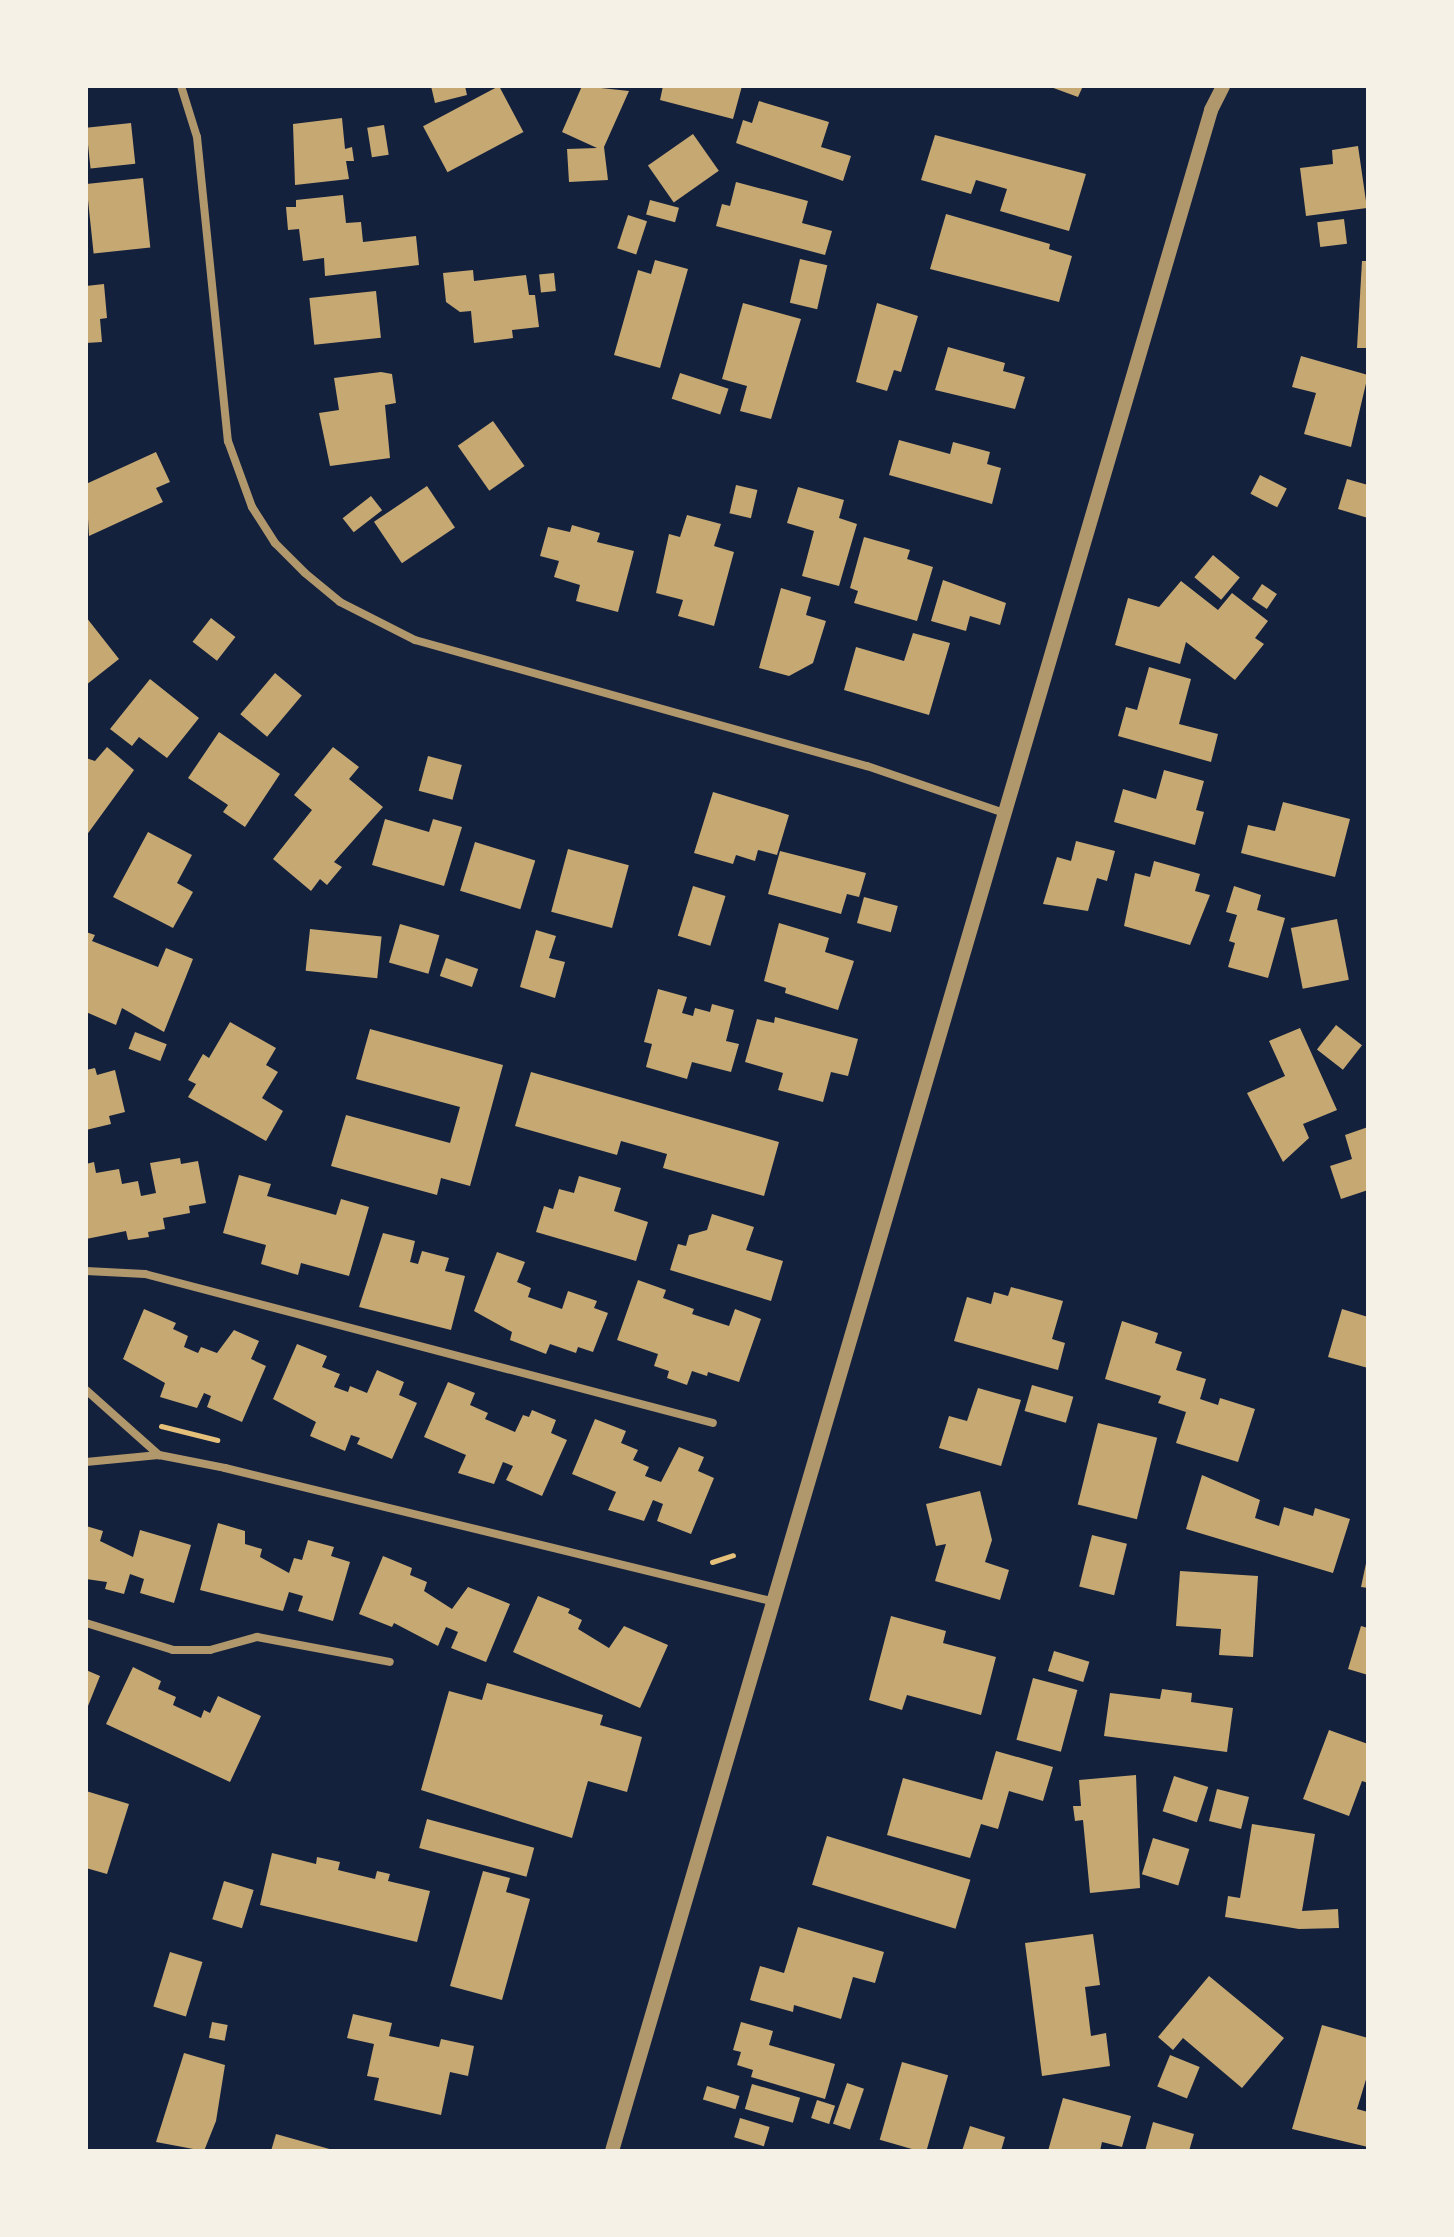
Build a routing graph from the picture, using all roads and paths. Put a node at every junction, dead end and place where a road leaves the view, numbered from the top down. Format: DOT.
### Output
graph roads {
  1 [pos="181,86"];
  2 [pos="1223,86"];
  3 [pos="1004,813"];
  4 [pos="86,1271"];
  5 [pos="86,1390"];
  6 [pos="148,1423"];
  7 [pos="713,1423"];
  8 [pos="230,1444"];
  9 [pos="159,1455"];
  10 [pos="86,1462"];
  11 [pos="733,1555"];
  12 [pos="700,1562"];
  13 [pos="771,1601"];
  14 [pos="86,1623"];
  15 [pos="390,1662"];
  16 [pos="612,2151"];
  1 -- 3 [label="street"];
  2 -- 3 [label="street"];
  3 -- 13 [label="street"];
  4 -- 7 [label="street"];
  5 -- 9 [label="street"];
  6 -- 8 [label="path"];
  9 -- 10 [label="street"];
  9 -- 13 [label="street"];
  11 -- 12 [label="path"];
  13 -- 16 [label="street"];
  14 -- 15 [label="street"];
}
